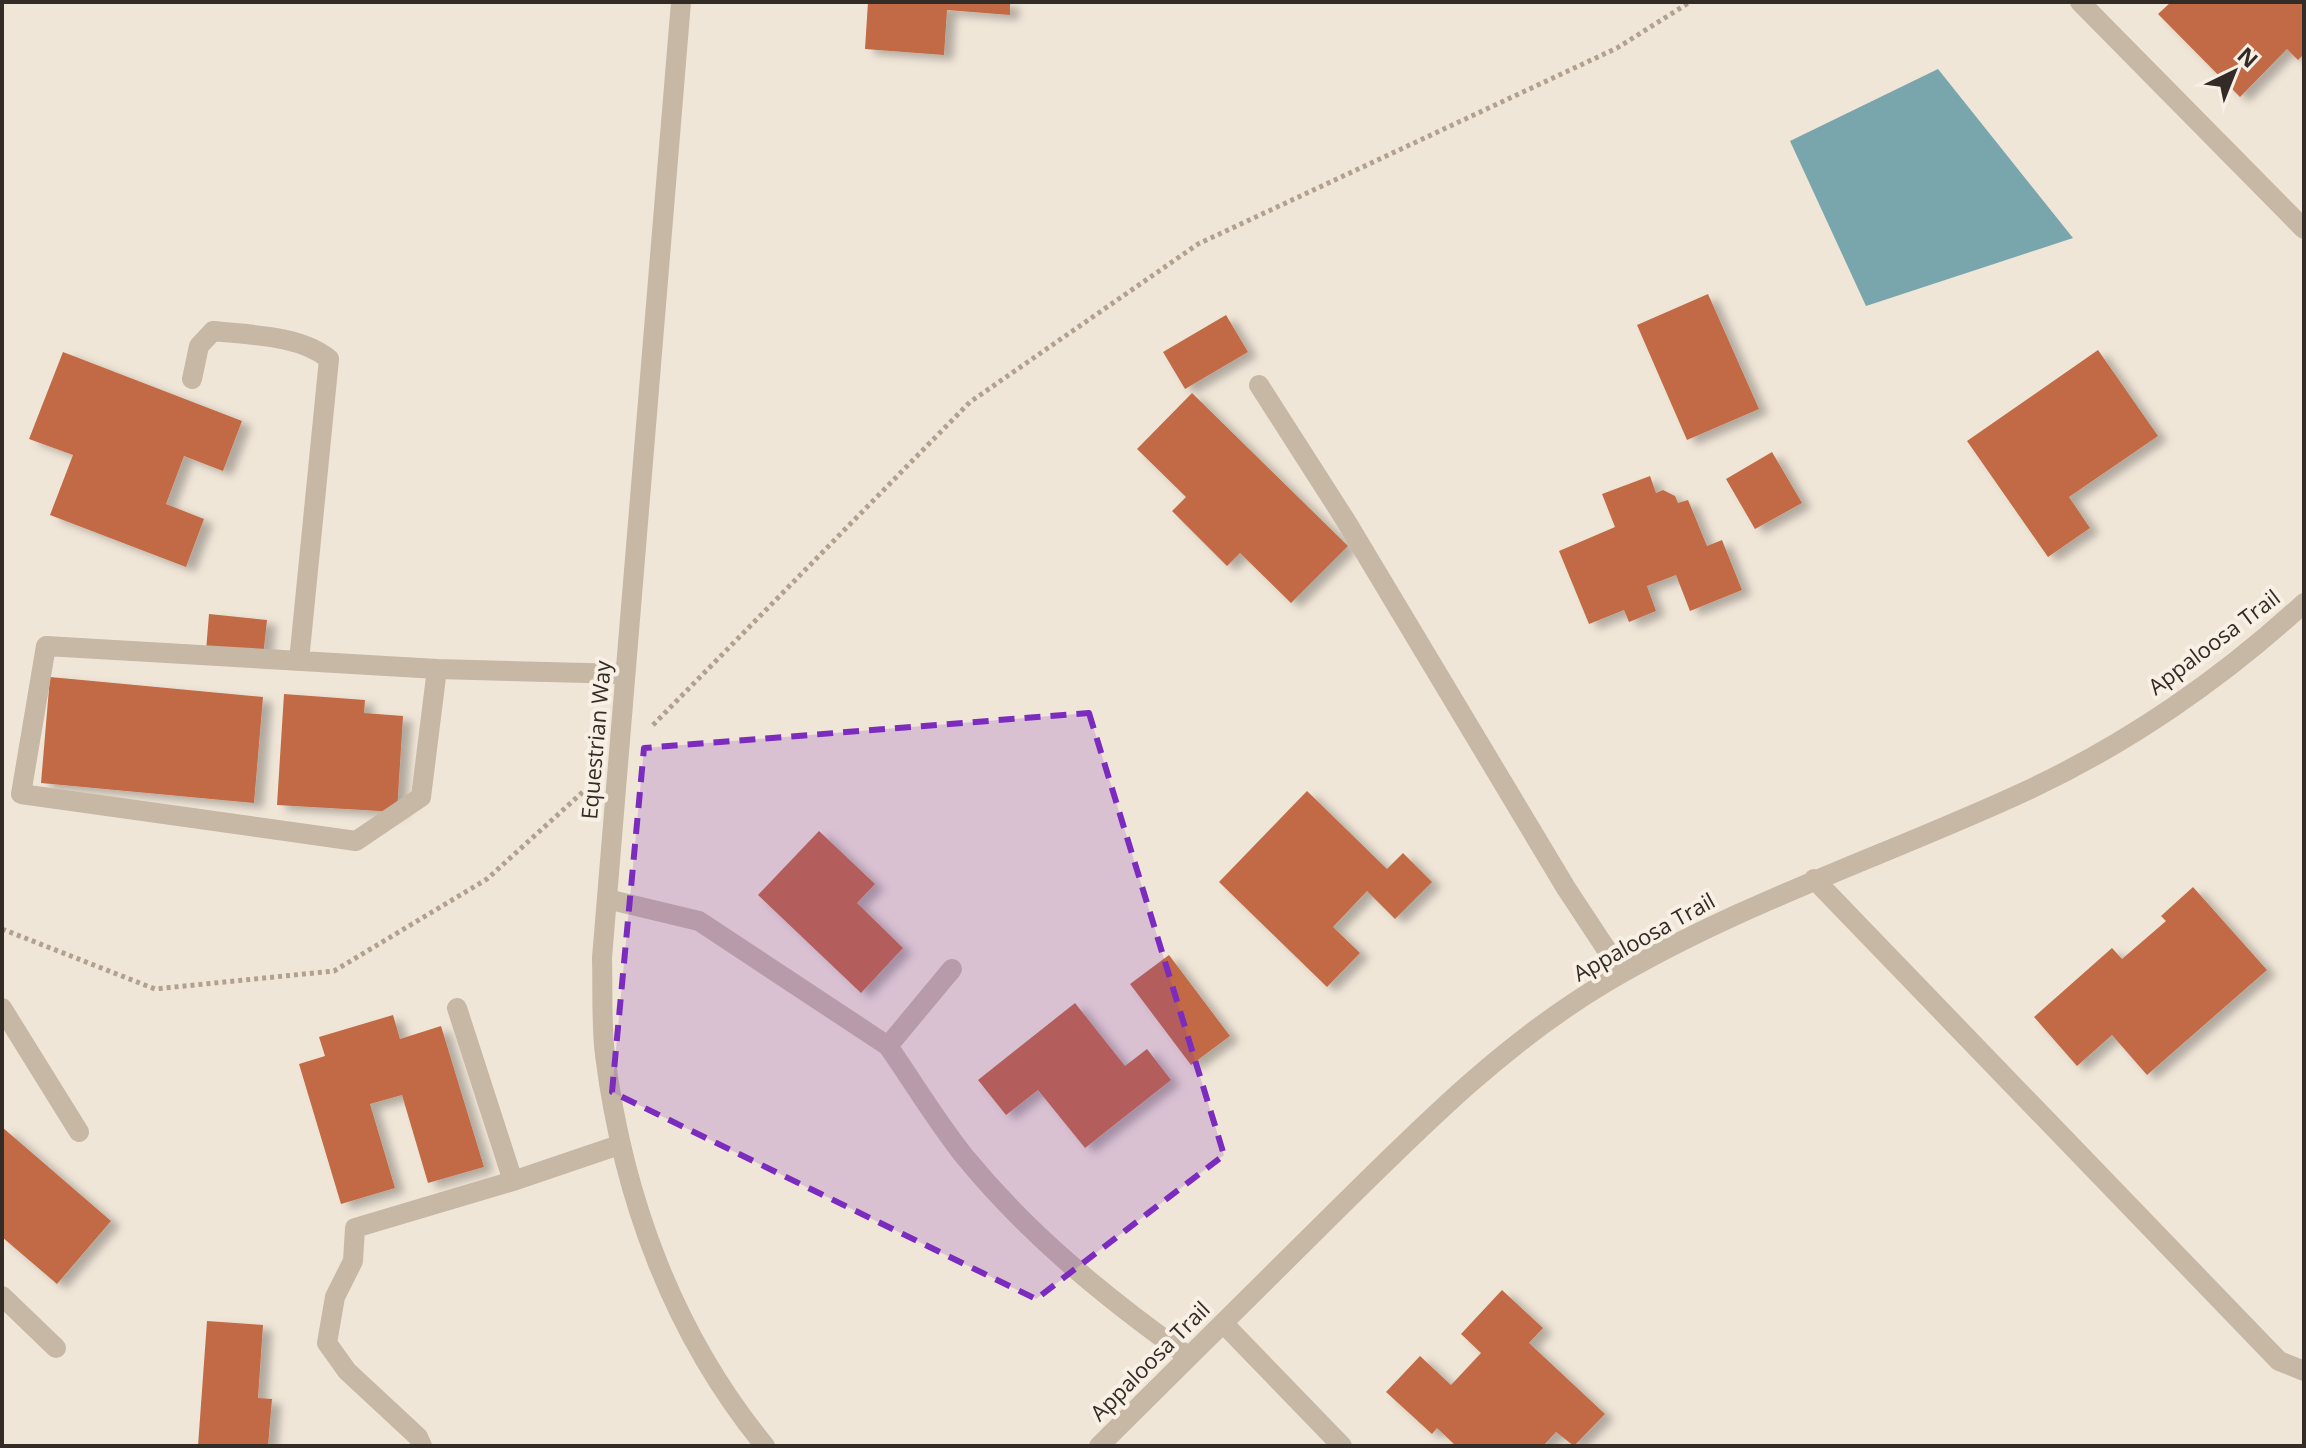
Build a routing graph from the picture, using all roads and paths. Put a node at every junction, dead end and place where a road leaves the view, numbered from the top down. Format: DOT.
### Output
graph roads {
  1 [pos="681,2"];
  2 [pos="1690,2"];
  3 [pos="2080,2"];
  4 [pos="2304,229"];
  5 [pos="192,379"];
  6 [pos="1259,385"];
  7 [pos="2304,603"];
  8 [pos="299,661"];
  9 [pos="437,669"];
  10 [pos="625,674"];
  11 [pos="619,760"];
  12 [pos="1814,879"];
  13 [pos="607,899"];
  14 [pos="2,929"];
  15 [pos="952,969"];
  16 [pos="1622,973"];
  17 [pos="2,1008"];
  18 [pos="457,1008"];
  19 [pos="888,1046"];
  20 [pos="79,1132"];
  21 [pos="619,1145"];
  22 [pos="513,1181"];
  23 [pos="2,1296"];
  24 [pos="1223,1323"];
  25 [pos="56,1348"];
  26 [pos="1189,1357"];
  27 [pos="2304,1371"];
  28 [pos="422,1446"];
  29 [pos="765,1446"];
  30 [pos="1099,1446"];
  31 [pos="1342,1446"];
  1 -- 10 [label="street, Equestrian Way"];
  2 -- 11 [label="path"];
  3 -- 4 [label="street"];
  5 -- 8 [label="street"];
  6 -- 16 [label="street"];
  7 -- 12 [label="street, Appaloosa Trail"];
  8 -- 9 [label="street"];
  8 -- 9 [label="street"];
  9 -- 10 [label="street"];
  10 -- 11 [label="street, Equestrian Way"];
  11 -- 13 [label="street, Equestrian Way"];
  11 -- 14 [label="path"];
  12 -- 16 [label="street, Appaloosa Trail"];
  12 -- 27 [label="street"];
  13 -- 19 [label="street"];
  13 -- 21 [label="street, Equestrian Way"];
  15 -- 19 [label="street"];
  16 -- 24 [label="street, Appaloosa Trail"];
  17 -- 20 [label="street"];
  18 -- 22 [label="street"];
  19 -- 26 [label="street"];
  21 -- 22 [label="street"];
  21 -- 29 [label="street, Equestrian Way"];
  22 -- 28 [label="street"];
  23 -- 25 [label="street"];
  24 -- 26 [label="street, Appaloosa Trail"];
  24 -- 31 [label="street"];
  26 -- 30 [label="street, Appaloosa Trail"];
}
